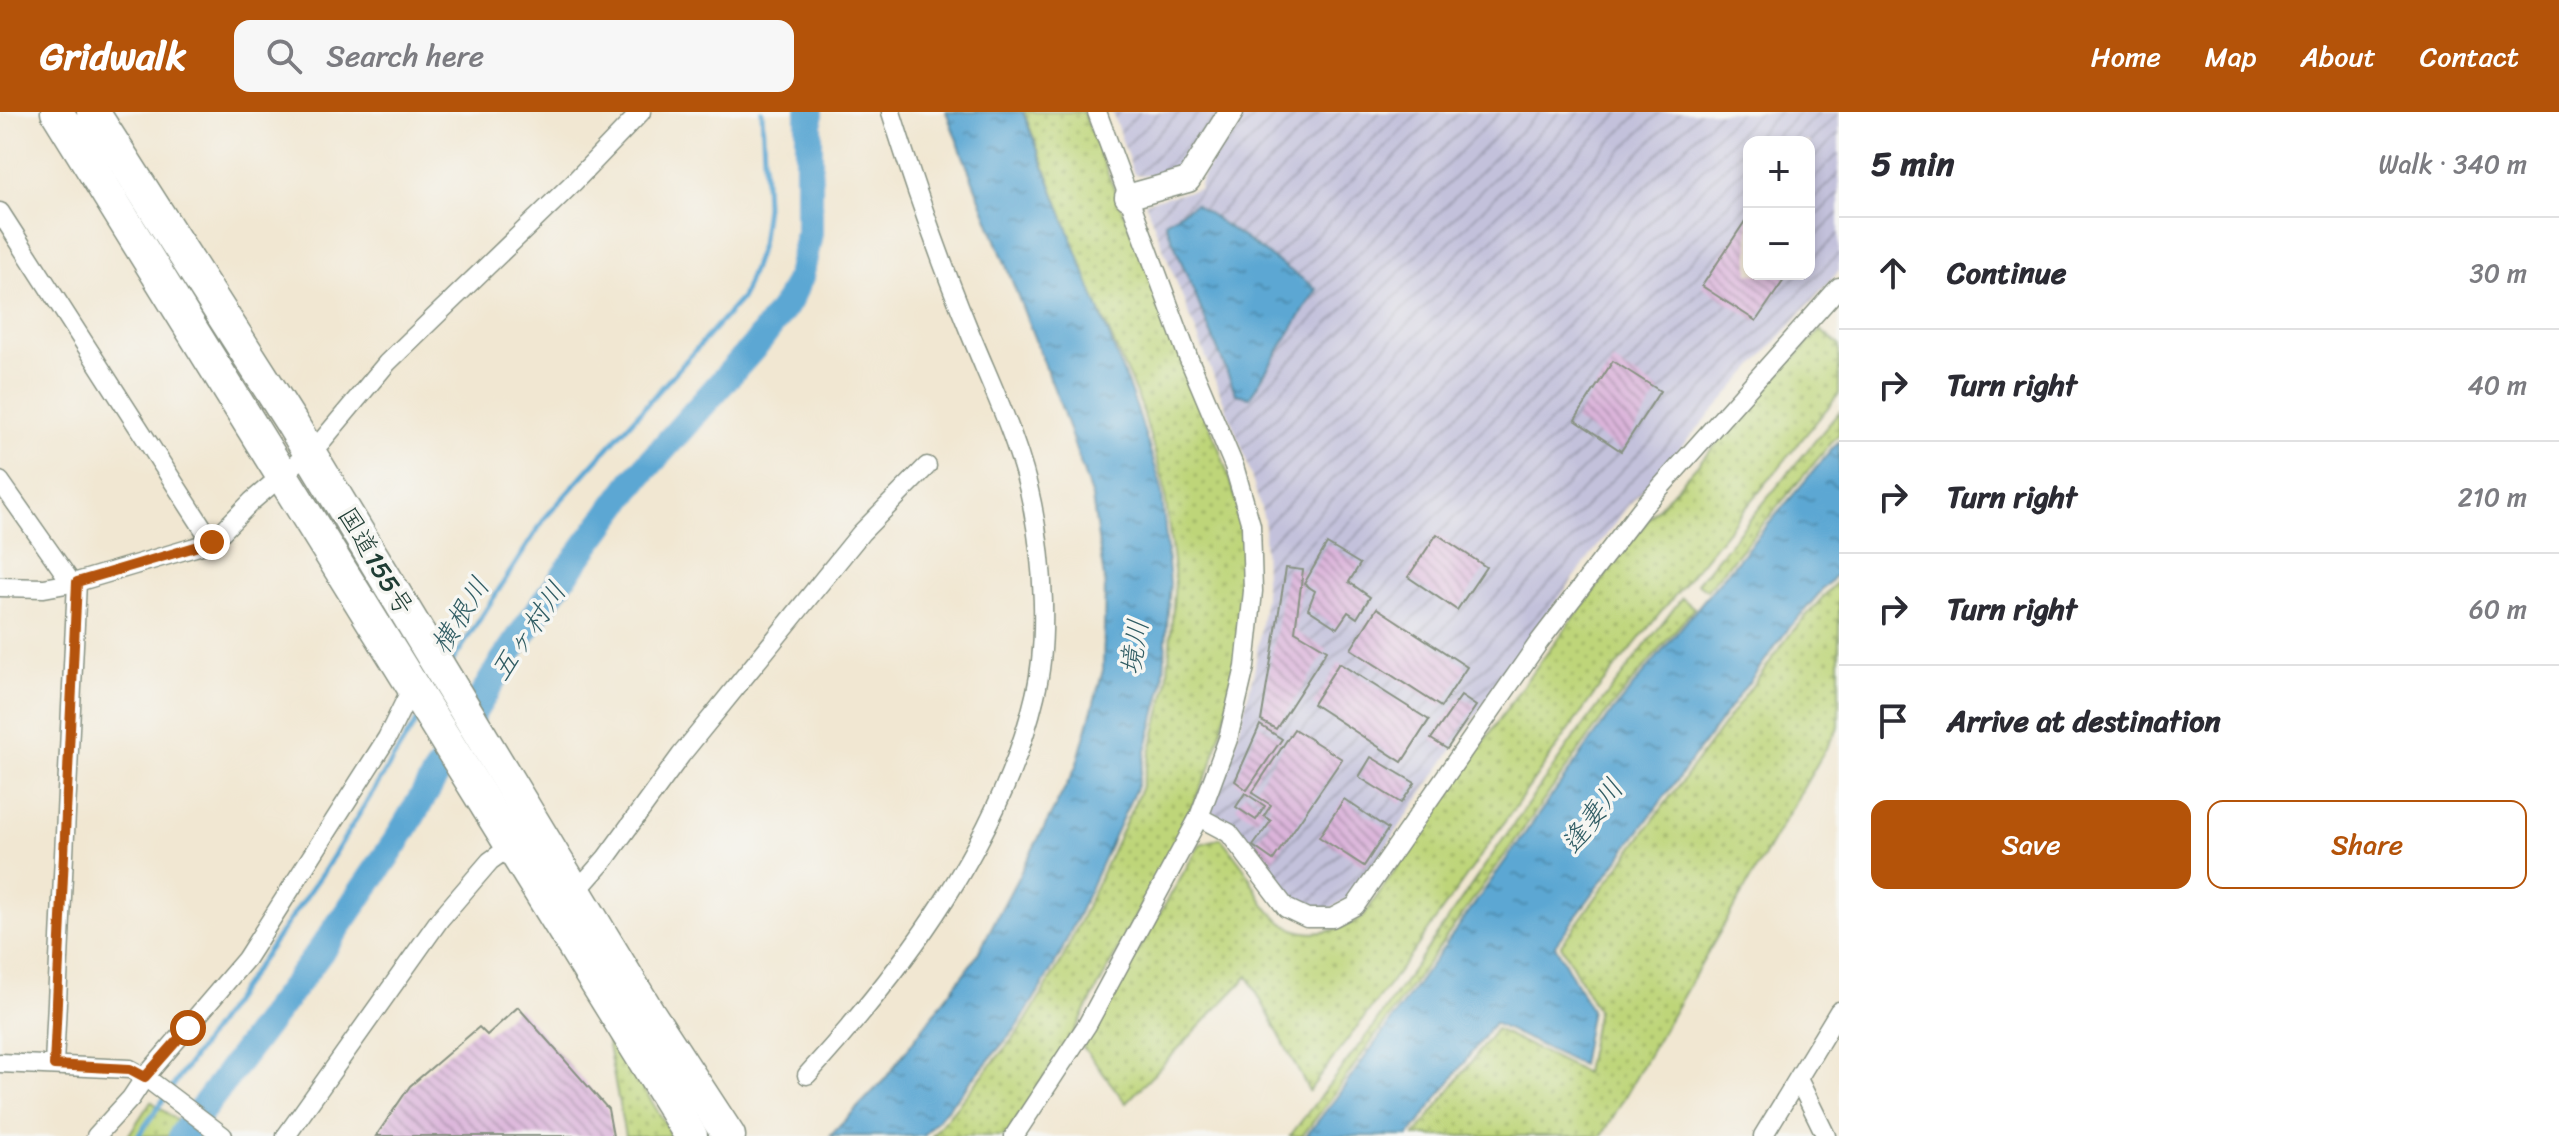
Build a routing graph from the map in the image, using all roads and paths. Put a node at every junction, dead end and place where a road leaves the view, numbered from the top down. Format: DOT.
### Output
graph roads {
  1 [pos="57,112"];
  2 [pos="93,112"];
  3 [pos="641,112"];
  4 [pos="891,112"];
  5 [pos="1097,112"];
  6 [pos="1231,112"];
  7 [pos="1127,197"];
  8 [pos="0,212"];
  9 [pos="1839,287"];
  10 [pos="310,452"];
  11 [pos="927,466"];
  12 [pos="283,475"];
  13 [pos="0,481"];
  14 [pos="212,542"];
  15 [pos="74,582"];
  16 [pos="0,587"];
  17 [pos="414,688"];
  18 [pos="1199,817"];
  19 [pos="524,837"];
  20 [pos="576,892"];
  21 [pos="1839,1011"];
  22 [pos="0,1063"];
  23 [pos="54,1065"];
  24 [pos="807,1075"];
  25 [pos="149,1080"];
  26 [pos="1799,1081"];
  27 [pos="96,1136"];
  28 [pos="223,1136"];
  29 [pos="286,1136"];
  30 [pos="691,1136"];
  31 [pos="729,1136"];
  32 [pos="1014,1136"];
  33 [pos="1763,1136"];
  34 [pos="1826,1136"];
  1 -- 12 [label="highway, 国道155号"];
  2 -- 10 [label="highway, 国道155号"];
  3 -- 10 [label="street"];
  4 -- 24 [label="street"];
  5 -- 7 [label="street"];
  6 -- 7 [label="street"];
  7 -- 18 [label="street"];
  8 -- 14 [label="street"];
  9 -- 18 [label="street"];
  10 -- 12 [label="street"];
  10 -- 19 [label="highway, 国道155号"];
  11 -- 20 [label="street"];
  12 -- 14 [label="street"];
  12 -- 17 [label="highway, 国道155号"];
  13 -- 15 [label="street"];
  14 -- 15 [label="street"];
  15 -- 16 [label="street"];
  15 -- 23 [label="street"];
  17 -- 19 [label="highway, 国道155号"];
  17 -- 25 [label="street"];
  18 -- 32 [label="street"];
  19 -- 20 [label="highway, 国道155号"];
  19 -- 29 [label="street"];
  19 -- 30 [label="highway, 国道155号"];
  20 -- 31 [label="highway, 国道155号"];
  21 -- 26 [label="street"];
  22 -- 23 [label="street"];
  23 -- 25 [label="street"];
  25 -- 27 [label="street"];
  25 -- 28 [label="street"];
  26 -- 33 [label="street"];
  26 -- 34 [label="street"];
}
